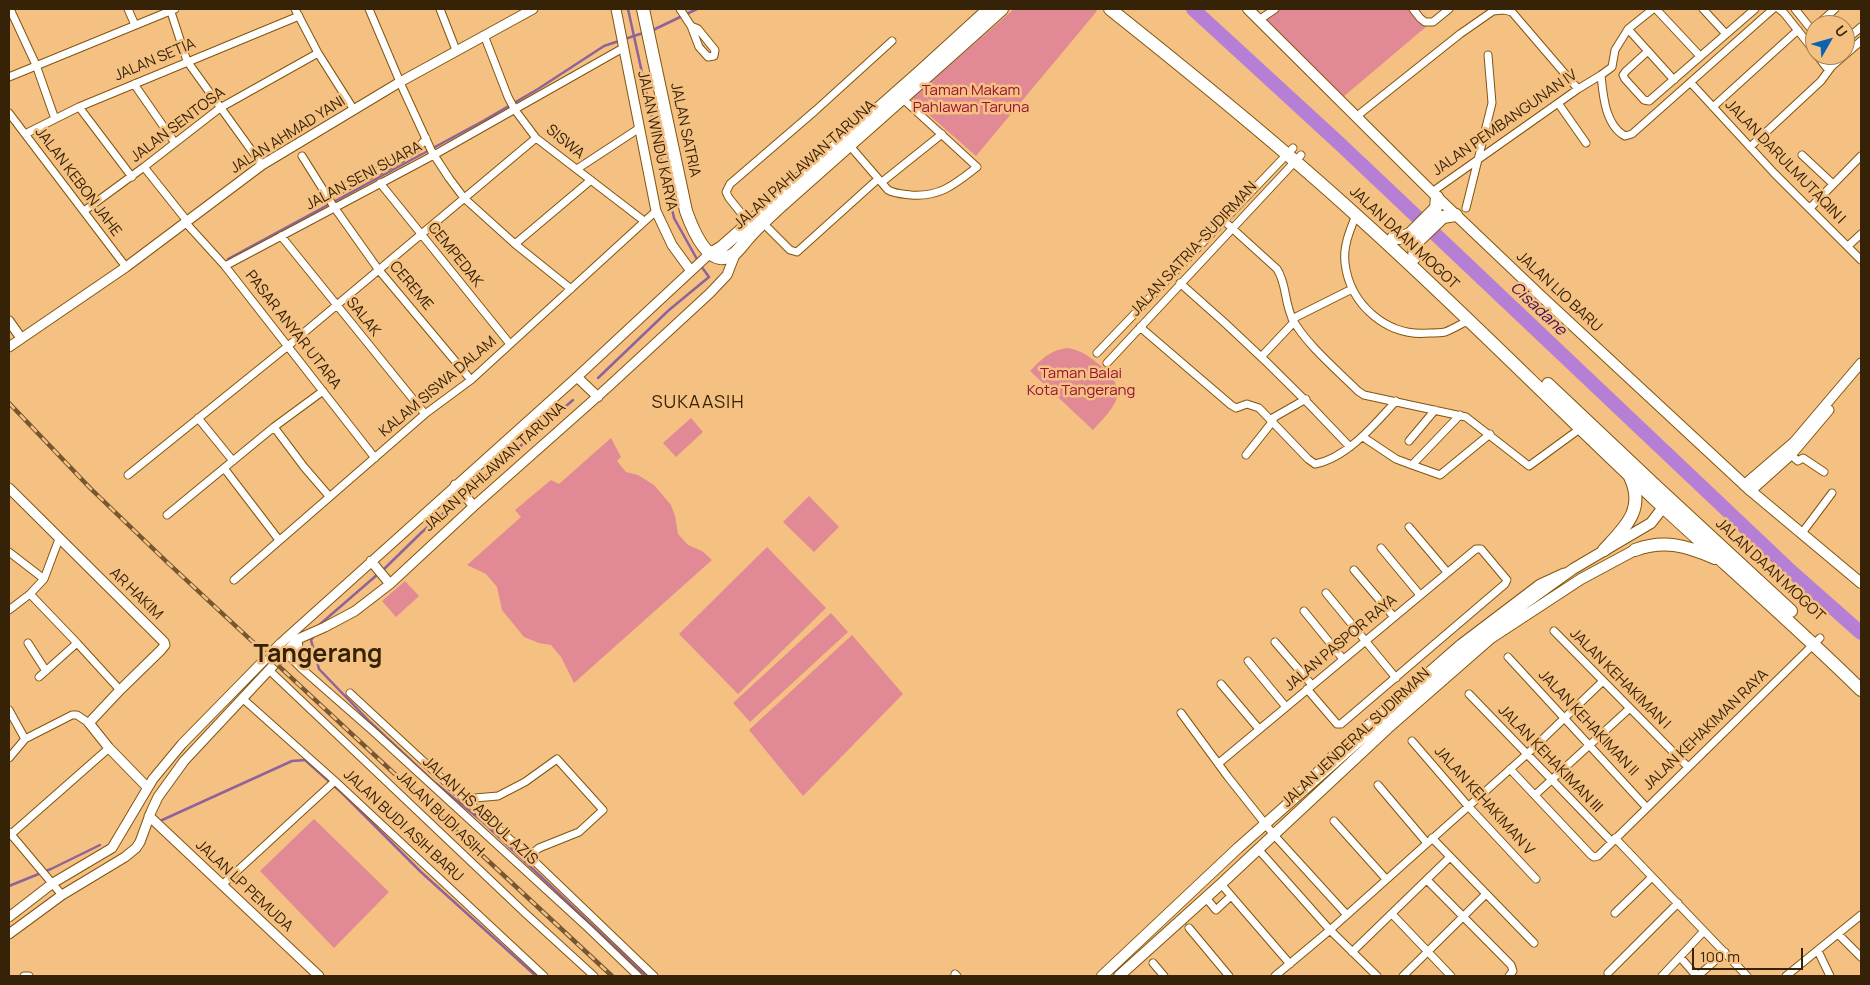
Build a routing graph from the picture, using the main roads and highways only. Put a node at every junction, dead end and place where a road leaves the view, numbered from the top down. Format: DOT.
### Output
graph roads {
  1 [pos="533,9"];
  2 [pos="616,9"];
  3 [pos="643,9"];
  4 [pos="989,9"];
  5 [pos="1002,9"];
  6 [pos="1110,9"];
  7 [pos="1122,9"];
  8 [pos="1248,9"];
  9 [pos="1294,154"];
  10 [pos="1445,206"];
  11 [pos="1393,238"];
  12 [pos="1414,238"];
  13 [pos="736,252"];
  14 [pos="707,255"];
  15 [pos="1414,258"];
  16 [pos="693,270"];
  17 [pos="9,321"];
  18 [pos="21,338"];
  19 [pos="9,347"];
  20 [pos="1861,363"];
  21 [pos="1861,372"];
  22 [pos="577,377"];
  23 [pos="598,397"];
  24 [pos="1579,421"];
  25 [pos="1627,472"];
  26 [pos="1656,486"];
  27 [pos="457,487"];
  28 [pos="9,488"];
  29 [pos="1747,488"];
  30 [pos="472,504"];
  31 [pos="1662,506"];
  32 [pos="1604,550"];
  33 [pos="1635,550"];
  34 [pos="1724,562"];
  35 [pos="372,563"];
  36 [pos="388,582"];
  37 [pos="1861,583"];
  38 [pos="1817,641"];
  39 [pos="1861,678"];
  40 [pos="1861,690"];
  41 [pos="148,787"];
  42 [pos="148,819"];
  43 [pos="9,916"];
  44 [pos="9,934"];
  45 [pos="319,976"];
  46 [pos="1102,976"];
  47 [pos="1119,976"];
  1 -- 18 [label="main road, JALAN AHMAD YANI"];
  2 -- 16 [label="main road, JALAN WINDU KARYA"];
  3 -- 14 [label="highway, JALAN SATRIA"];
  4 -- 14 [label="highway, JALAN PAHLAWAN TARUNA"];
  5 -- 13 [label="highway, JALAN PAHLAWAN TARUNA"];
  6 -- 9 [label="highway, JALAN DAAN MOGOT"];
  7 -- 9 [label="highway, JALAN DAAN MOGOT"];
  8 -- 10 [label="main road, JALAN LIO BARU"];
  9 -- 11 [label="highway, JALAN DAAN MOGOT"];
  9 -- 24 [label="highway, JALAN DAAN MOGOT"];
  10 -- 12 [label="highway"];
  10 -- 29 [label="main road, JALAN LIO BARU"];
  11 -- 12 [label="highway"];
  11 -- 15 [label="highway, JALAN DAAN MOGOT"];
  12 -- 15 [label="highway"];
  13 -- 14 [label="highway"];
  13 -- 23 [label="main road, JALAN PAHLAWAN TARUNA"];
  14 -- 16 [label="main road, JALAN PAHLAWAN TARUNA"];
  15 -- 24 [label="highway, JALAN DAAN MOGOT"];
  16 -- 22 [label="main road, JALAN PAHLAWAN TARUNA"];
  17 -- 18 [label="main road"];
  18 -- 19 [label="main road, JALAN AHMAD YANI"];
  20 -- 29 [label="main road"];
  21 -- 29 [label="main road"];
  22 -- 23 [label="main road"];
  22 -- 27 [label="main road, JALAN PAHLAWAN TARUNA"];
  23 -- 30 [label="main road, JALAN PAHLAWAN TARUNA"];
  24 -- 25 [label="highway, JALAN DAAN MOGOT"];
  24 -- 26 [label="highway, JALAN DAAN MOGOT"];
  25 -- 31 [label="highway, JALAN DAAN MOGOT"];
  25 -- 32 [label="highway"];
  26 -- 31 [label="main road, JALAN DAAN MOGOT"];
  26 -- 38 [label="highway, JALAN DAAN MOGOT"];
  27 -- 30 [label="main road"];
  27 -- 35 [label="main road, JALAN PAHLAWAN TARUNA"];
  28 -- 41 [label="main road, AR HAKIM"];
  29 -- 37 [label="main road, JALAN LIO BARU"];
  30 -- 36 [label="main road, JALAN PAHLAWAN TARUNA"];
  31 -- 32 [label="main road, JALAN JENDERAL SUDIRMAN"];
  31 -- 34 [label="highway, JALAN DAAN MOGOT"];
  32 -- 46 [label="main road, JALAN JENDERAL SUDIRMAN"];
  33 -- 34 [label="highway"];
  33 -- 47 [label="main road, JALAN JENDERAL SUDIRMAN"];
  34 -- 38 [label="highway, JALAN DAAN MOGOT"];
  35 -- 36 [label="main road"];
  35 -- 41 [label="main road, JALAN PAHLAWAN TARUNA"];
  36 -- 42 [label="main road, JALAN PAHLAWAN TARUNA"];
  38 -- 39 [label="highway, JALAN DAAN MOGOT"];
  38 -- 40 [label="highway, JALAN DAAN MOGOT"];
  41 -- 43 [label="main road, JALAN PAHLAWAN TARUNA"];
  42 -- 44 [label="main road, JALAN PAHLAWAN TARUNA"];
  42 -- 45 [label="main road, JALAN LP PEMUDA"];
}
